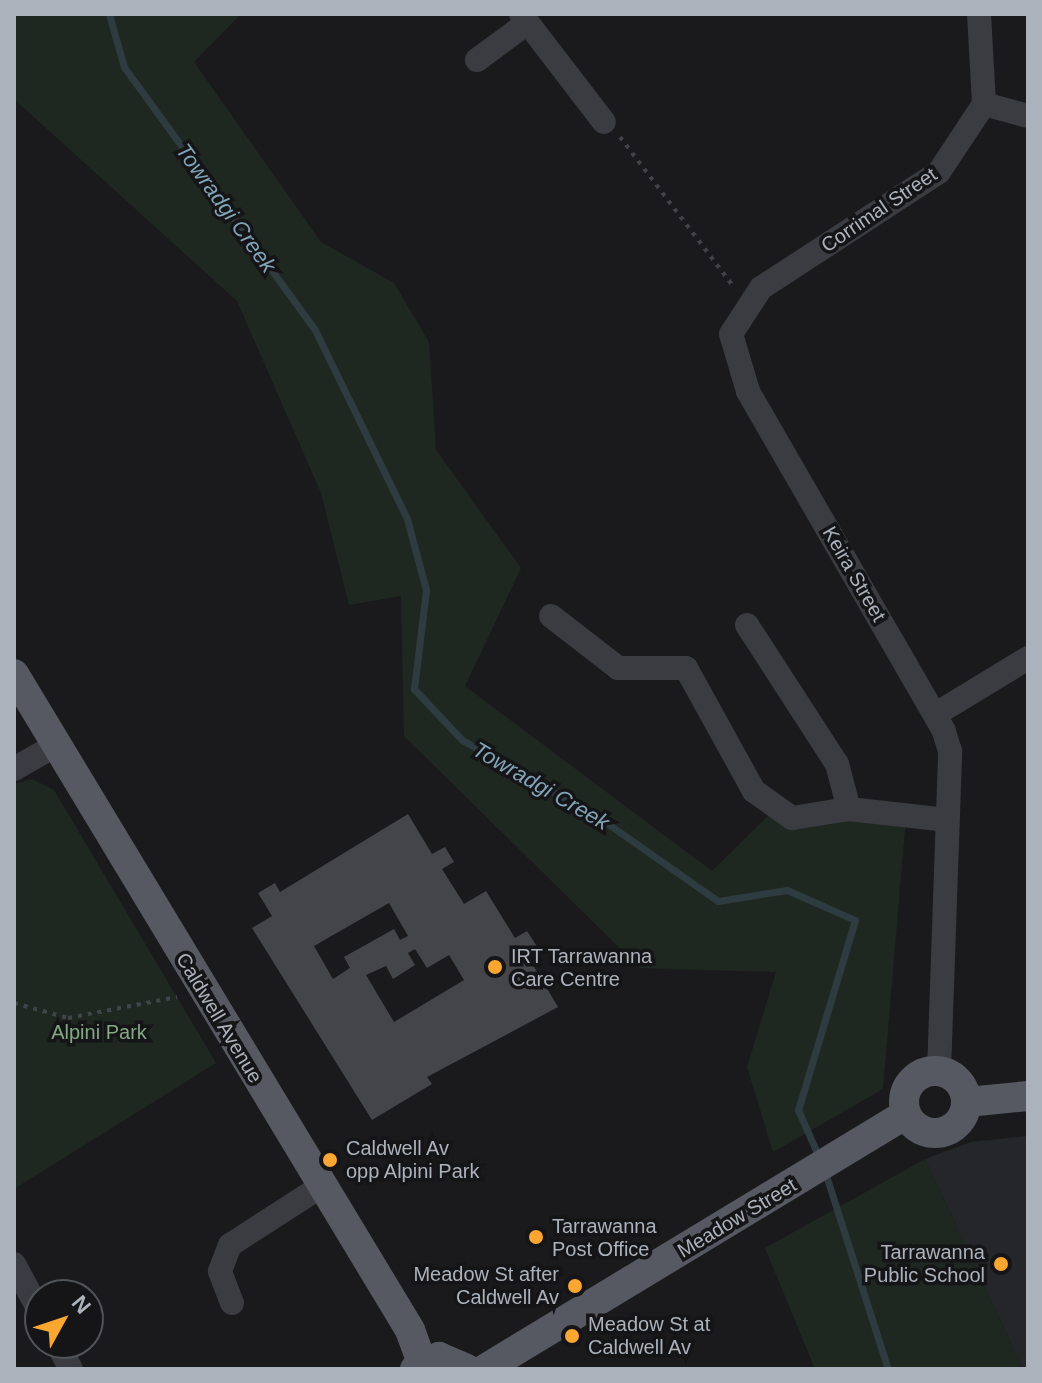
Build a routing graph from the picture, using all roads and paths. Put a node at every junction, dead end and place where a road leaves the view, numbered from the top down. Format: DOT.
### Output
graph roads {
  1 [pos="979,14"];
  2 [pos="524,18"];
  3 [pos="477,60"];
  4 [pos="984,104"];
  5 [pos="1028,116"];
  6 [pos="604,122"];
  7 [pos="746,302"];
  8 [pos="551,616"];
  9 [pos="747,625"];
  10 [pos="1028,658"];
  11 [pos="14,674"];
  12 [pos="936,714"];
  13 [pos="56,745"];
  14 [pos="14,769"];
  15 [pos="849,809"];
  16 [pos="947,820"];
  17 [pos="163,1000"];
  18 [pos="14,1003"];
  19 [pos="939,1072"];
  20 [pos="1028,1096"];
  21 [pos="967,1102"];
  22 [pos="906,1114"];
  23 [pos="320,1187"];
  24 [pos="14,1264"];
  25 [pos="24,1282"];
  26 [pos="232,1303"];
  27 [pos="419,1366"];
  28 [pos="467,1369"];
  29 [pos="485,1369"];
  1 -- 4 [label="street"];
  2 -- 3 [label="street"];
  2 -- 6 [label="street"];
  4 -- 5 [label="street"];
  4 -- 7 [label="street, Corrimal Street"];
  6 -- 7 [label="path"];
  7 -- 12 [label="street, Keira Street"];
  8 -- 15 [label="street"];
  9 -- 15 [label="street"];
  10 -- 12 [label="street"];
  11 -- 13 [label="main road, Caldwell Avenue"];
  12 -- 16 [label="street, Keira Street"];
  13 -- 14 [label="street"];
  13 -- 23 [label="main road, Caldwell Avenue"];
  15 -- 16 [label="street"];
  16 -- 19 [label="street, Keira Street"];
  17 -- 18 [label="path"];
  19 -- 21 [label="main road"];
  19 -- 22 [label="main road"];
  20 -- 21 [label="main road"];
  21 -- 22 [label="main road"];
  22 -- 29 [label="main road, Meadow Street"];
  23 -- 26 [label="street"];
  23 -- 27 [label="main road, Caldwell Avenue"];
  24 -- 25 [label="street"];
  27 -- 28 [label="main road"];
}
